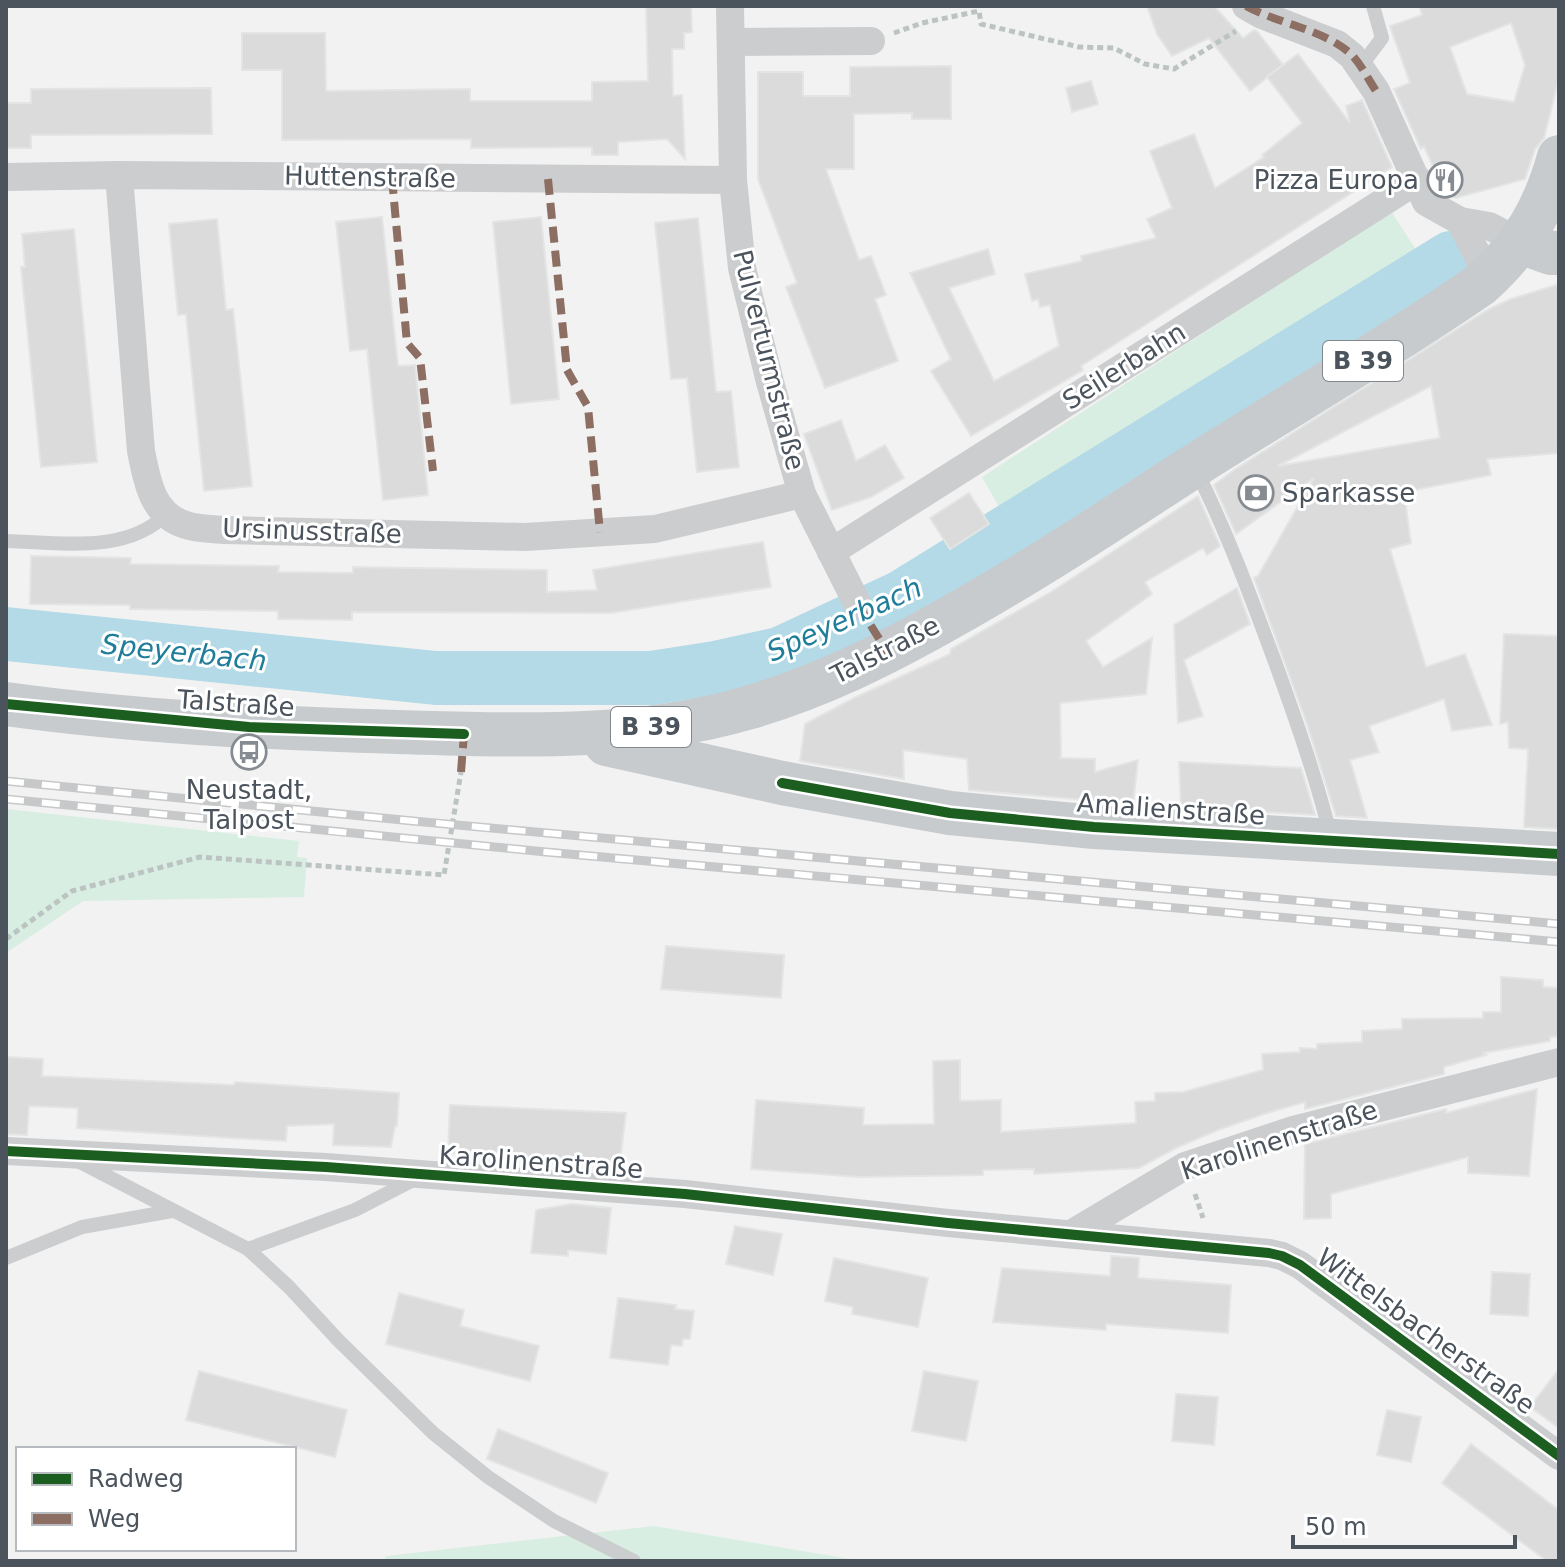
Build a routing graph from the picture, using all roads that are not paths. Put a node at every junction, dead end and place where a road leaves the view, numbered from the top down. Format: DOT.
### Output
graph roads {
  1 [pos="730,6"];
  2 [pos="1373,6"];
  3 [pos="1254,10"];
  4 [pos="871,41"];
  5 [pos="732,42"];
  6 [pos="1361,66"];
  7 [pos="119,175"];
  8 [pos="6,177"];
  9 [pos="733,180"];
  10 [pos="1418,180"];
  11 [pos="1556,185"];
  12 [pos="1460,221"];
  13 [pos="1540,247"];
  14 [pos="1482,283"];
  15 [pos="1194,466"];
  16 [pos="802,494"];
  17 [pos="166,514"];
  18 [pos="6,541"];
  19 [pos="831,552"];
  20 [pos="858,605"];
  21 [pos="6,704"];
  22 [pos="745,709"];
  23 [pos="556,733"];
  24 [pos="782,783"];
  25 [pos="1332,841"];
  26 [pos="1559,854"];
  27 [pos="1559,1062"];
  28 [pos="6,1151"];
  29 [pos="66,1154"];
  30 [pos="421,1176"];
  31 [pos="172,1211"];
  32 [pos="1071,1234"];
  33 [pos="248,1249"];
  34 [pos="6,1258"];
  35 [pos="1559,1456"];
  36 [pos="634,1561"];
  1 -- 5 [label="street, Pulverturmstraße"];
  2 -- 6 [label="lane"];
  3 -- 6 [label="street"];
  4 -- 5 [label="street"];
  5 -- 9 [label="street, Pulverturmstraße"];
  6 -- 10 [label="street"];
  7 -- 8 [label="street, Huttenstraße"];
  7 -- 9 [label="street, Huttenstraße"];
  7 -- 17 [label="street"];
  9 -- 16 [label="street, Pulverturmstraße"];
  10 -- 12 [label="street"];
  10 -- 19 [label="street, Seilerbahn"];
  11 -- 13 [label="main road, Talstraße"];
  12 -- 13 [label="street"];
  12 -- 14 [label="street"];
  13 -- 14 [label="main road, Talstraße / B 39"];
  14 -- 15 [label="main road, Talstraße / B 39"];
  15 -- 22 [label="main road, Talstraße / B 39"];
  15 -- 25 [label="lane"];
  16 -- 17 [label="street, Ursinusstraße"];
  16 -- 19 [label="street, Pulverturmstraße"];
  17 -- 18 [label="lane"];
  19 -- 20 [label="street, Pulverturmstraße"];
  21 -- 23 [label="main road, Talstraße / B 39"];
  22 -- 23 [label="main road, Talstraße / B 39"];
  22 -- 24 [label="main road"];
  23 -- 24 [label="main road, Amalienstraße"];
  24 -- 25 [label="main road, Amalienstraße"];
  25 -- 26 [label="main road, Amalienstraße"];
  27 -- 32 [label="street, Karolinenstraße"];
  28 -- 29 [label="street, Karolinenstraße"];
  29 -- 30 [label="street, Karolinenstraße"];
  29 -- 31 [label="lane"];
  30 -- 32 [label="street, Karolinenstraße"];
  30 -- 33 [label="lane"];
  31 -- 33 [label="lane"];
  31 -- 34 [label="lane"];
  32 -- 35 [label="street, Wittelsbacherstraße"];
  33 -- 36 [label="lane"];
}
